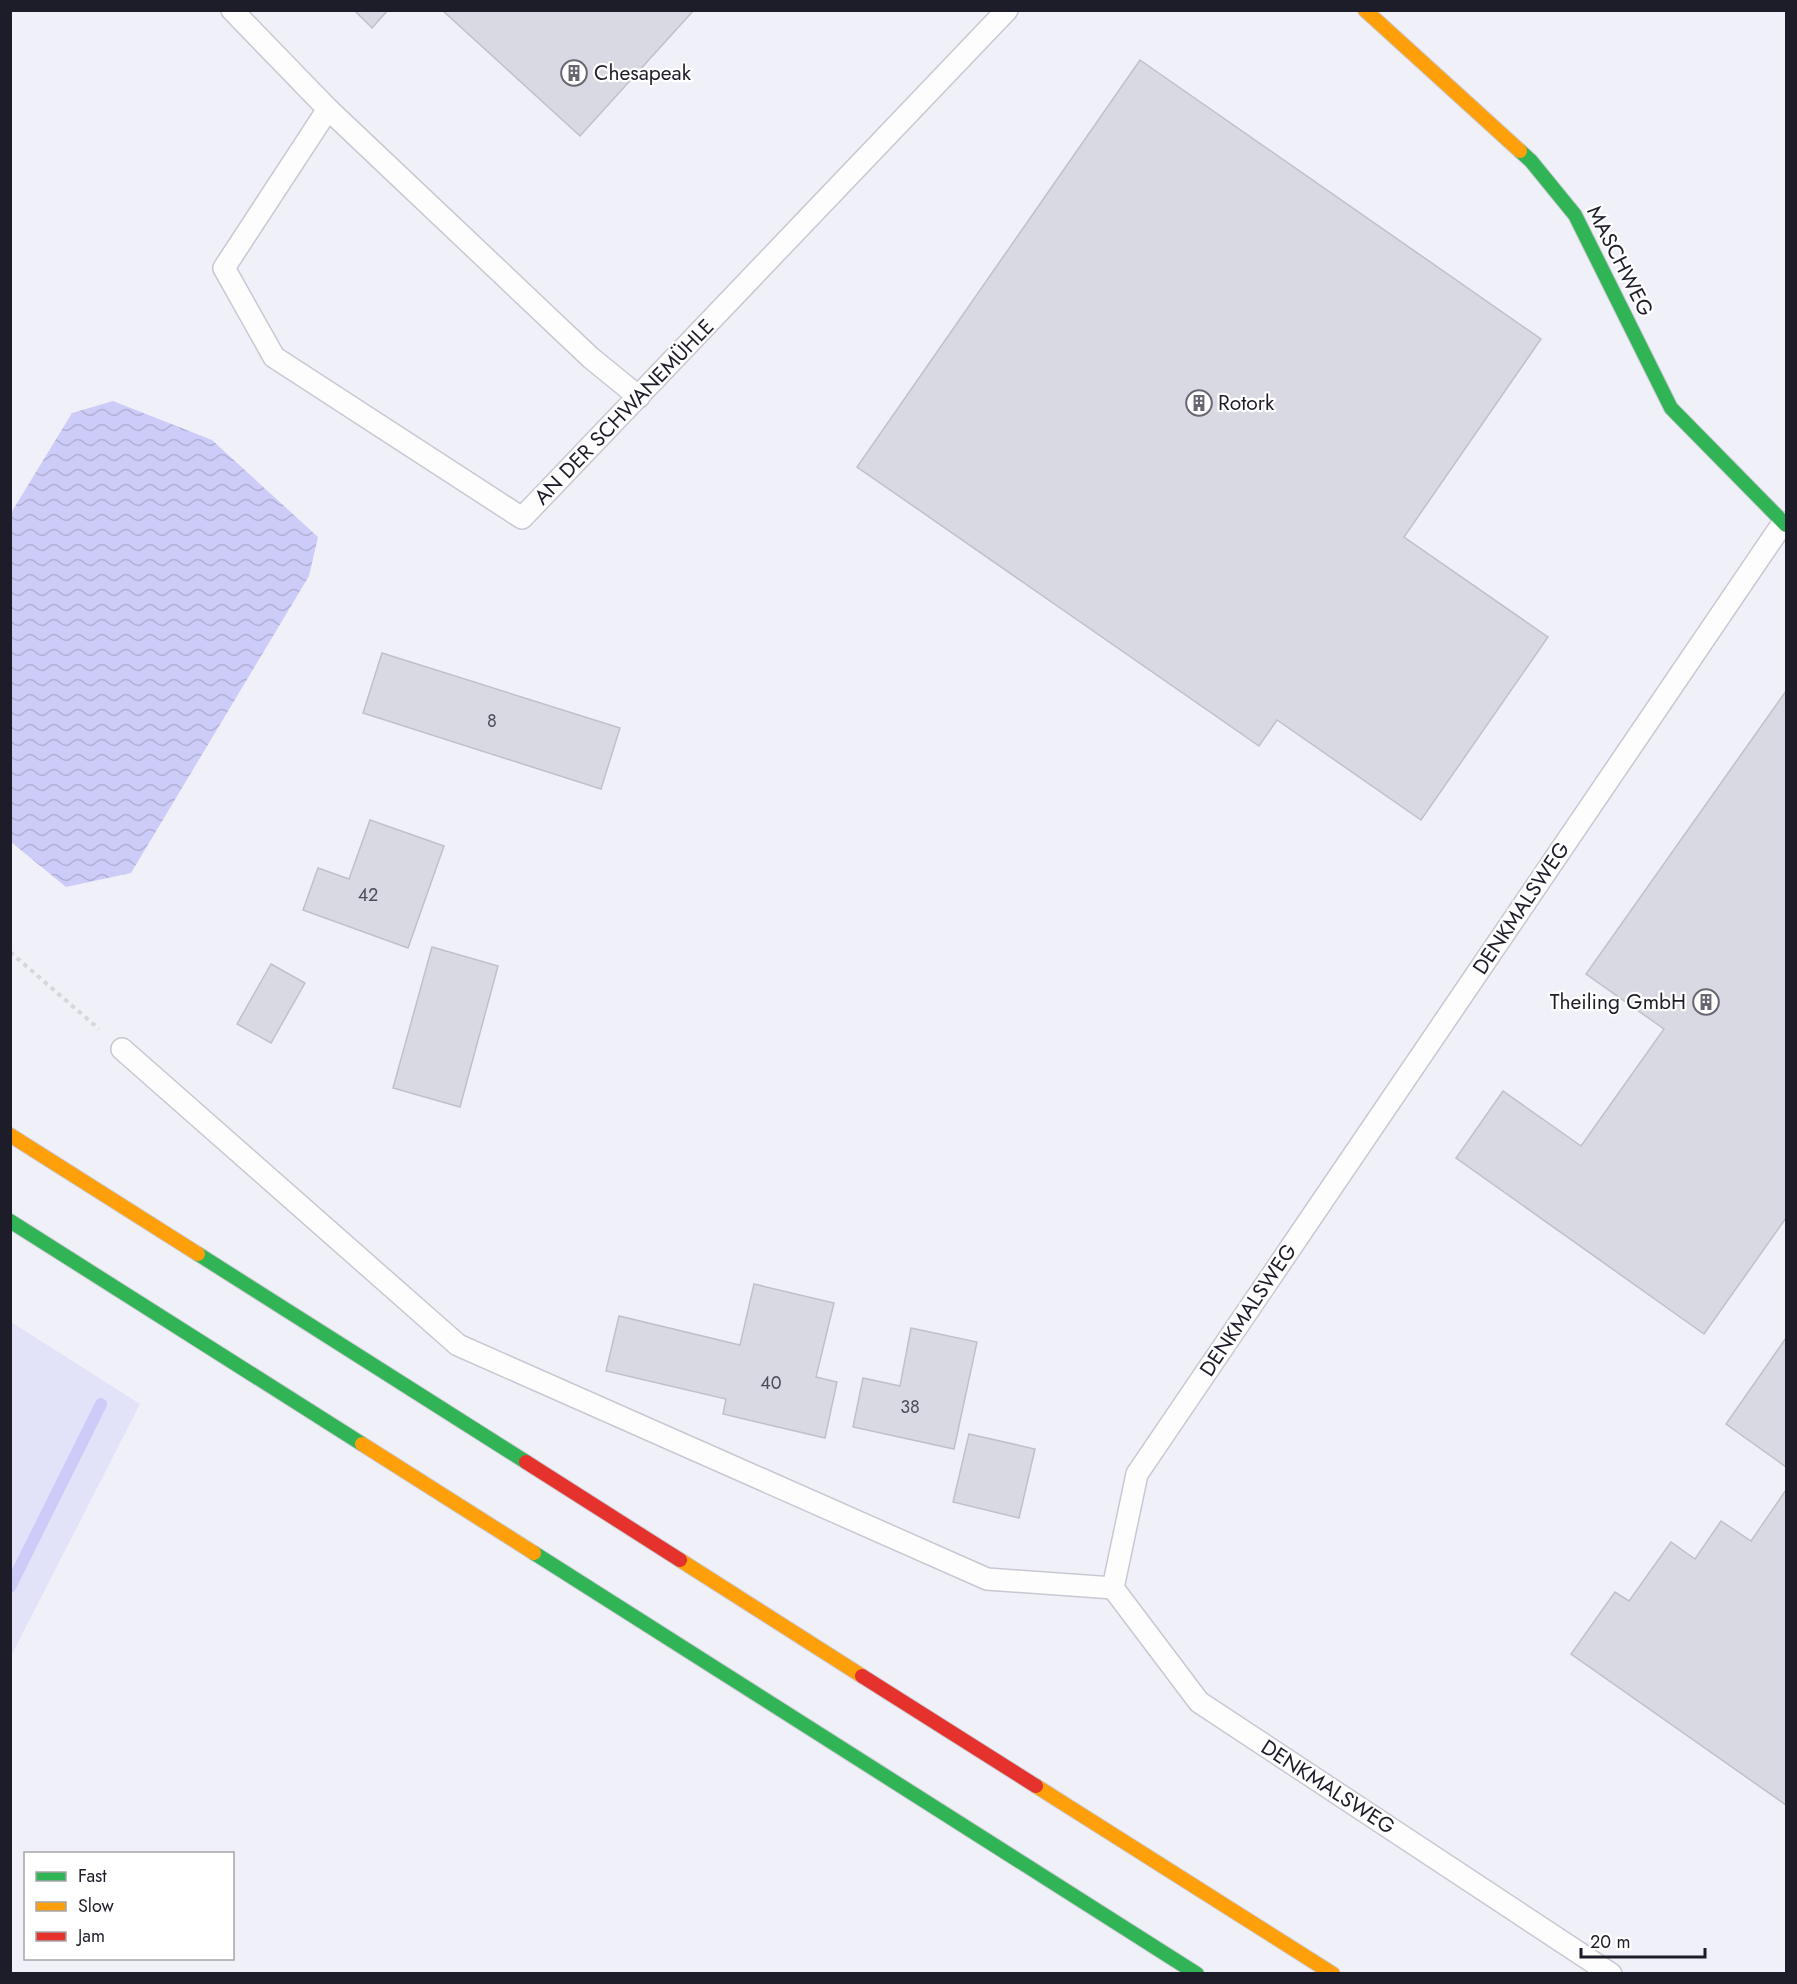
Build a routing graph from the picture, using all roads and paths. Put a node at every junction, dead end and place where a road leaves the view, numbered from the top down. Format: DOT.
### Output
graph roads {
  1 [pos="232,10"];
  2 [pos="1007,10"];
  3 [pos="1365,10"];
  4 [pos="328,110"];
  5 [pos="639,397"];
  6 [pos="1785,524"];
  7 [pos="10,952"];
  8 [pos="122,1049"];
  9 [pos="10,1135"];
  10 [pos="10,1221"];
  11 [pos="1113,1588"];
  12 [pos="1197,1974"];
  13 [pos="1333,1974"];
  14 [pos="1611,1974"];
  1 -- 4 [label="lane"];
  2 -- 5 [label="lane, AN DER SCHWANEMÜHLE"];
  3 -- 6 [label="main road, MASCHWEG"];
  4 -- 5 [label="lane"];
  4 -- 5 [label="lane, AN DER SCHWANEMÜHLE"];
  6 -- 11 [label="lane, DENKMALSWEG"];
  7 -- 8 [label="path"];
  8 -- 11 [label="lane"];
  9 -- 13 [label="main road"];
  10 -- 12 [label="main road"];
  11 -- 14 [label="lane, DENKMALSWEG"];
}
